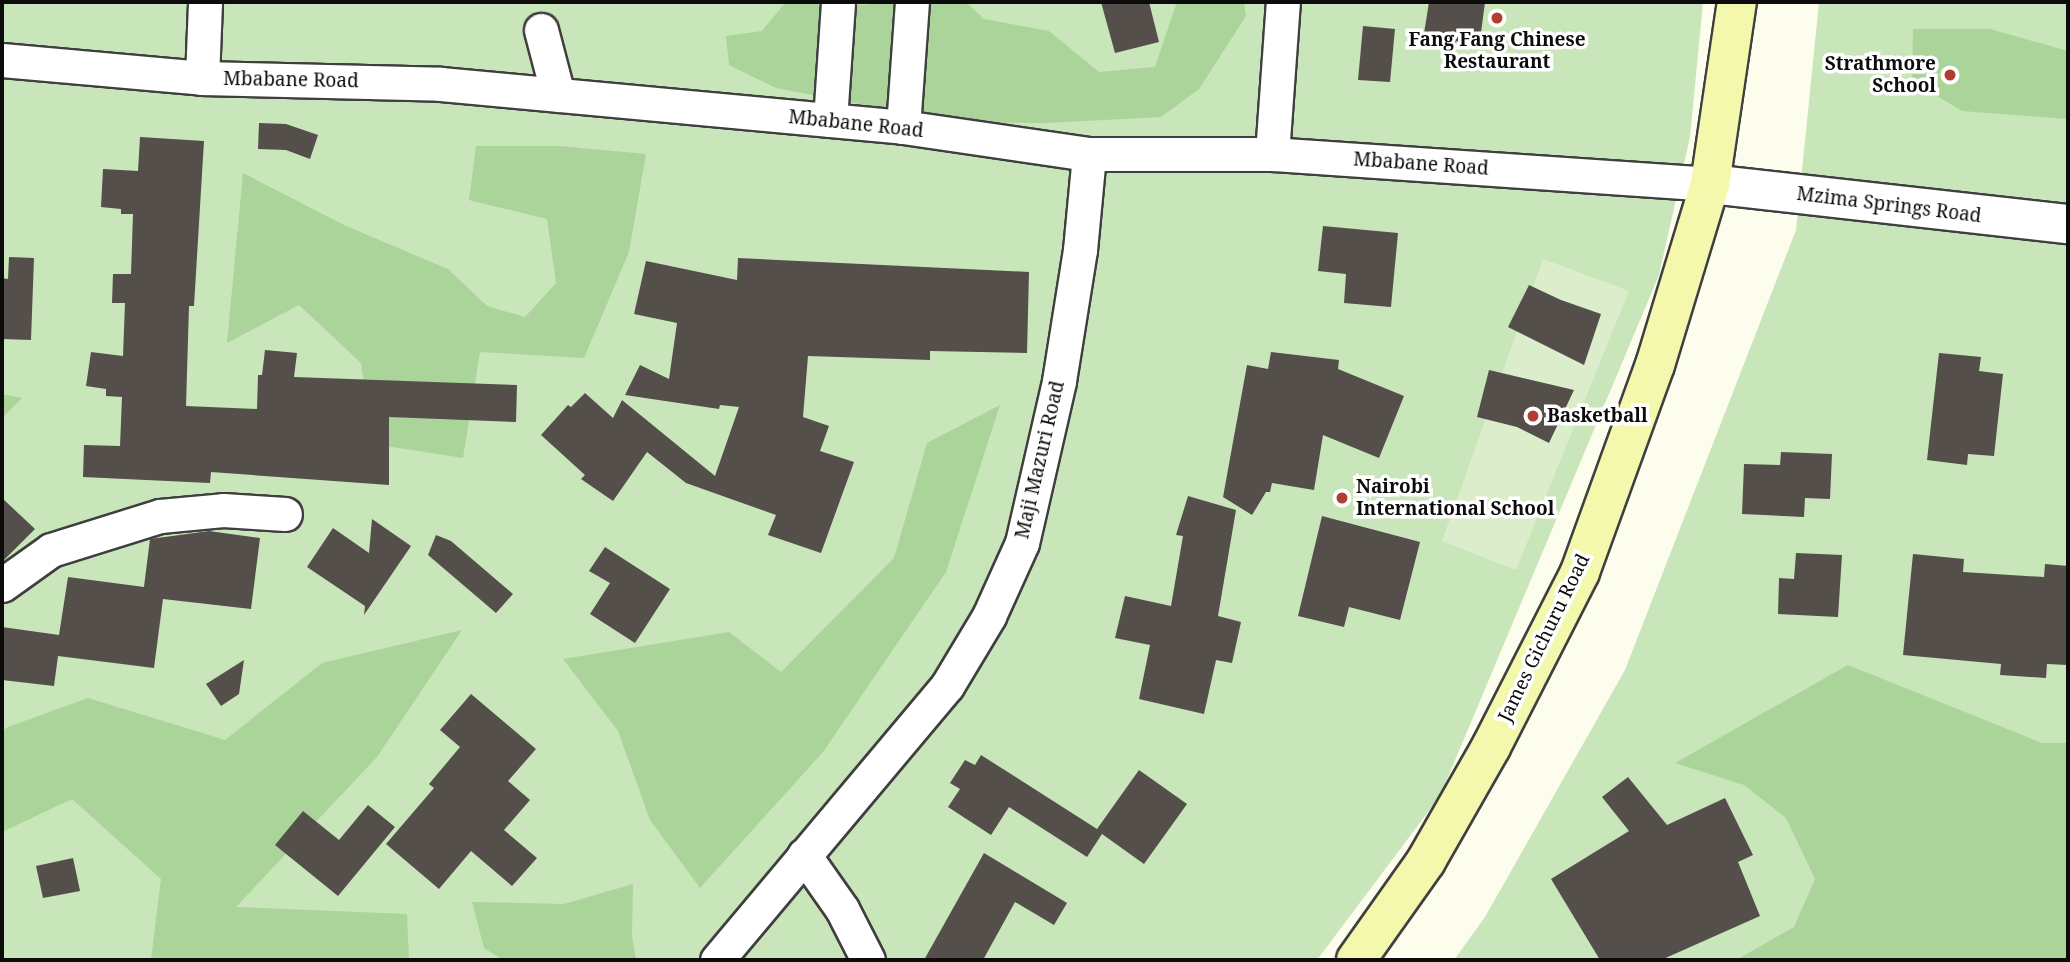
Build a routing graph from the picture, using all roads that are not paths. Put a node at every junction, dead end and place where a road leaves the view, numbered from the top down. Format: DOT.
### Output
graph roads {
  1 [pos="205,2"];
  2 [pos="838,2"];
  3 [pos="912,2"];
  4 [pos="1283,2"];
  5 [pos="1737,2"];
  6 [pos="541,30"];
  7 [pos="2,60"];
  8 [pos="202,78"];
  9 [pos="558,95"];
  10 [pos="830,120"];
  11 [pos="903,127"];
  12 [pos="1089,154"];
  13 [pos="1272,154"];
  14 [pos="1710,184"];
  15 [pos="2068,224"];
  16 [pos="285,514"];
  17 [pos="2,585"];
  18 [pos="804,855"];
  19 [pos="717,960"];
  20 [pos="868,960"];
  21 [pos="1356,960"];
  1 -- 8 [label="street"];
  2 -- 10 [label="street"];
  3 -- 11 [label="street"];
  4 -- 13 [label="street"];
  5 -- 14 [label="main road, James Gichuru Road"];
  6 -- 9 [label="street"];
  7 -- 8 [label="street, Mbabane Road"];
  8 -- 9 [label="street, Mbabane Road"];
  9 -- 10 [label="street, Mbabane Road"];
  10 -- 11 [label="street, Mbabane Road"];
  11 -- 12 [label="street, Mbabane Road"];
  12 -- 13 [label="street, Mbabane Road"];
  12 -- 18 [label="street, Maji Mazuri Road"];
  13 -- 14 [label="street, Mbabane Road"];
  14 -- 15 [label="street, Mzima Springs Road"];
  14 -- 21 [label="main road, James Gichuru Road"];
  16 -- 17 [label="street"];
  18 -- 19 [label="street, Maji Mazuri Road"];
  18 -- 20 [label="street"];
}
